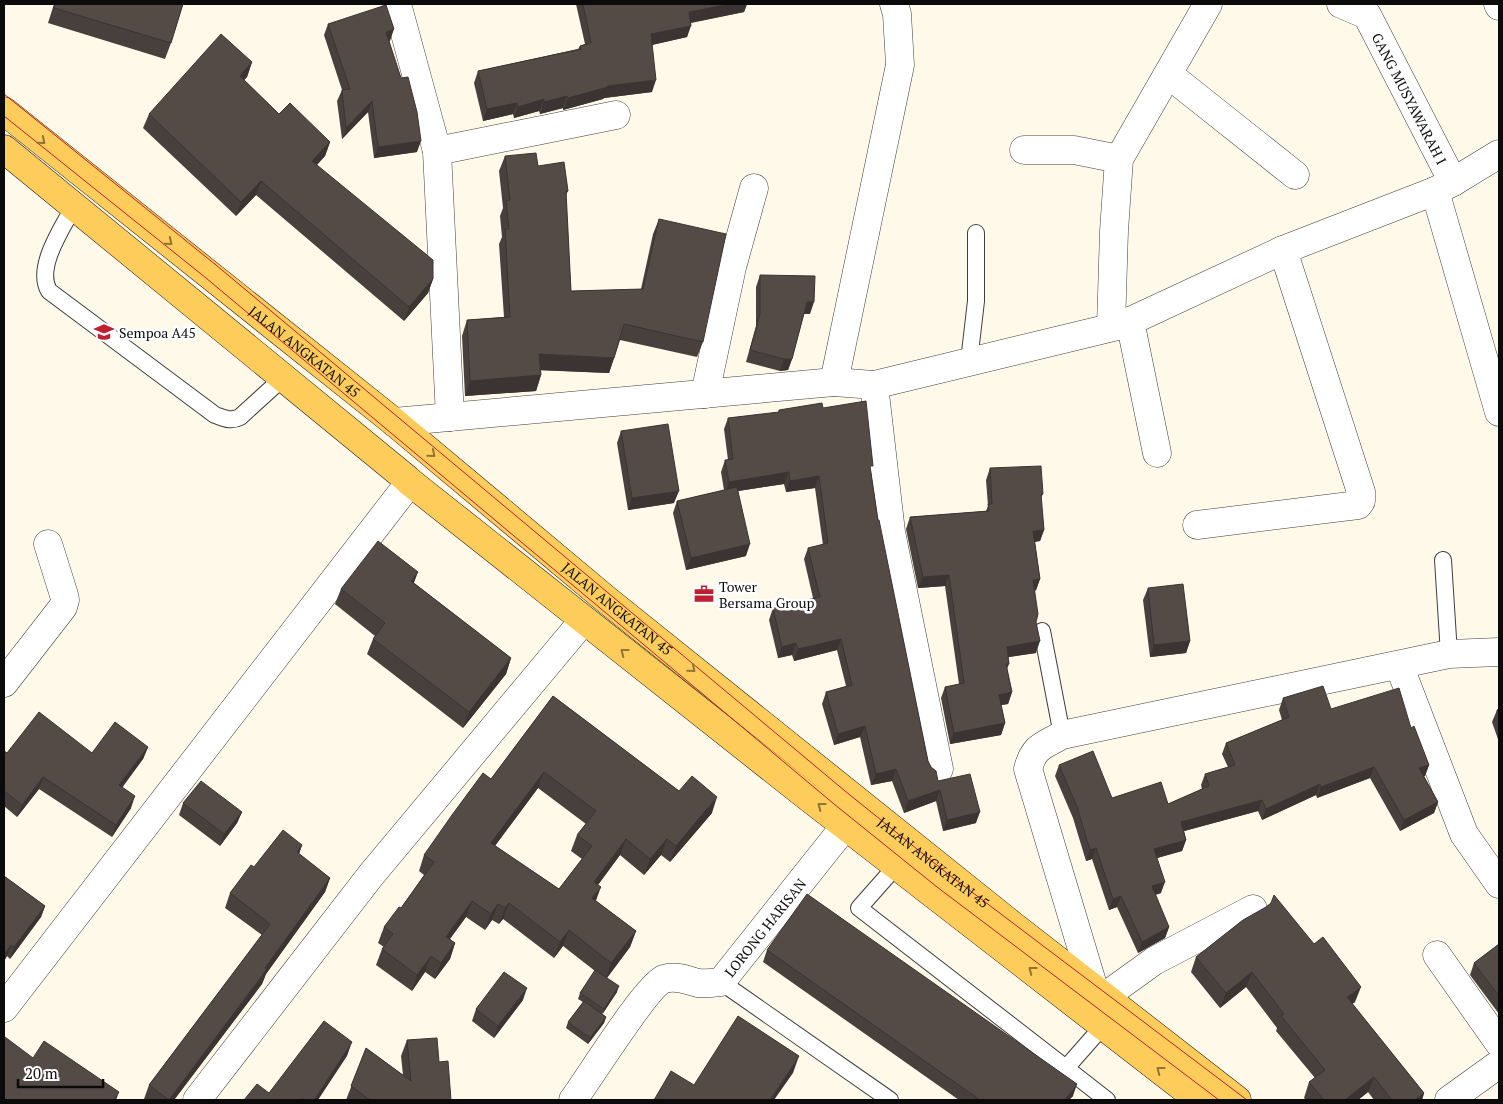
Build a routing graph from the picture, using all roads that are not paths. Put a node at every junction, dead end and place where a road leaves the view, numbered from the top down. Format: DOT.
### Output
graph roads {
  1 [pos="397,4"];
  2 [pos="1208,4"];
  3 [pos="1341,4"];
  4 [pos="902,7"];
  5 [pos="1168,74"];
  6 [pos="4,111"];
  7 [pos="616,115"];
  8 [pos="4,148"];
  9 [pos="1024,150"];
  10 [pos="437,151"];
  11 [pos="1499,154"];
  12 [pos="1119,159"];
  13 [pos="1295,175"];
  14 [pos="1444,186"];
  15 [pos="754,188"];
  16 [pos="74,206"];
  17 [pos="976,233"];
  18 [pos="1283,250"];
  19 [pos="1121,324"];
  20 [pos="969,360"];
  21 [pos="284,377"];
  22 [pos="834,382"];
  23 [pos="874,385"];
  24 [pos="705,394"];
  25 [pos="1499,412"];
  26 [pos="450,417"];
  27 [pos="394,422"];
  28 [pos="1157,453"];
  29 [pos="410,482"];
  30 [pos="1197,525"];
  31 [pos="48,544"];
  32 [pos="1443,560"];
  33 [pos="583,621"];
  34 [pos="1042,631"];
  35 [pos="1499,652"];
  36 [pos="1449,654"];
  37 [pos="1398,665"];
  38 [pos="4,683"];
  39 [pos="1062,735"];
  40 [pos="939,769"];
  41 [pos="846,826"];
  42 [pos="897,865"];
  43 [pos="1499,884"];
  44 [pos="1253,909"];
  45 [pos="1437,955"];
  46 [pos="721,982"];
  47 [pos="1099,993"];
  48 [pos="4,1008"];
  49 [pos="1103,1026"];
  50 [pos="1499,1043"];
  51 [pos="1499,1064"];
  52 [pos="1066,1068"];
  53 [pos="197,1100"];
  54 [pos="573,1100"];
  55 [pos="890,1100"];
  56 [pos="1106,1100"];
  57 [pos="1198,1100"];
  58 [pos="1237,1100"];
  59 [pos="1449,1100"];
  1 -- 10 [label="street"];
  2 -- 5 [label="street"];
  3 -- 14 [label="street, GANG MUSYAWARAH I"];
  4 -- 22 [label="street"];
  5 -- 12 [label="street"];
  5 -- 13 [label="street"];
  6 -- 27 [label="main road, JALAN ANGKATAN 45, one-way"];
  7 -- 10 [label="street"];
  8 -- 16 [label="main road, JALAN ANGKATAN 45"];
  9 -- 12 [label="street"];
  10 -- 26 [label="street"];
  11 -- 14 [label="street"];
  12 -- 19 [label="street"];
  14 -- 18 [label="street"];
  14 -- 25 [label="street, GANG MUSYAWARAH I"];
  15 -- 24 [label="street"];
  16 -- 21 [label="main road, JALAN ANGKATAN 45"];
  16 -- 21 [label="lane"];
  17 -- 20 [label="lane"];
  18 -- 19 [label="street"];
  18 -- 30 [label="street"];
  19 -- 20 [label="street"];
  19 -- 28 [label="street"];
  20 -- 23 [label="street"];
  21 -- 29 [label="main road, JALAN ANGKATAN 45"];
  22 -- 23 [label="street"];
  22 -- 24 [label="street"];
  23 -- 40 [label="street"];
  24 -- 26 [label="street"];
  26 -- 27 [label="street"];
  27 -- 47 [label="main road, JALAN ANGKATAN 45, one-way"];
  29 -- 33 [label="main road, JALAN ANGKATAN 45"];
  29 -- 48 [label="street"];
  31 -- 38 [label="street"];
  32 -- 36 [label="lane"];
  41 -- 33 [label="main road, JALAN ANGKATAN 45, one-way"];
  33 -- 53 [label="street"];
  34 -- 39 [label="lane"];
  35 -- 36 [label="street"];
  36 -- 37 [label="street"];
  37 -- 39 [label="street"];
  37 -- 43 [label="street"];
  39 -- 47 [label="street"];
  41 -- 42 [label="main road, JALAN ANGKATAN 45"];
  41 -- 46 [label="street, LORONG HARISAN"];
  49 -- 42 [label="main road, JALAN ANGKATAN 45, one-way"];
  42 -- 52 [label="lane"];
  44 -- 47 [label="street"];
  45 -- 50 [label="street"];
  46 -- 54 [label="street, LORONG HARISAN"];
  46 -- 55 [label="lane"];
  47 -- 58 [label="main road, JALAN ANGKATAN 45"];
  49 -- 52 [label="lane"];
  57 -- 49 [label="main road, JALAN ANGKATAN 45, one-way"];
  51 -- 59 [label="street"];
  52 -- 56 [label="lane"];
}
